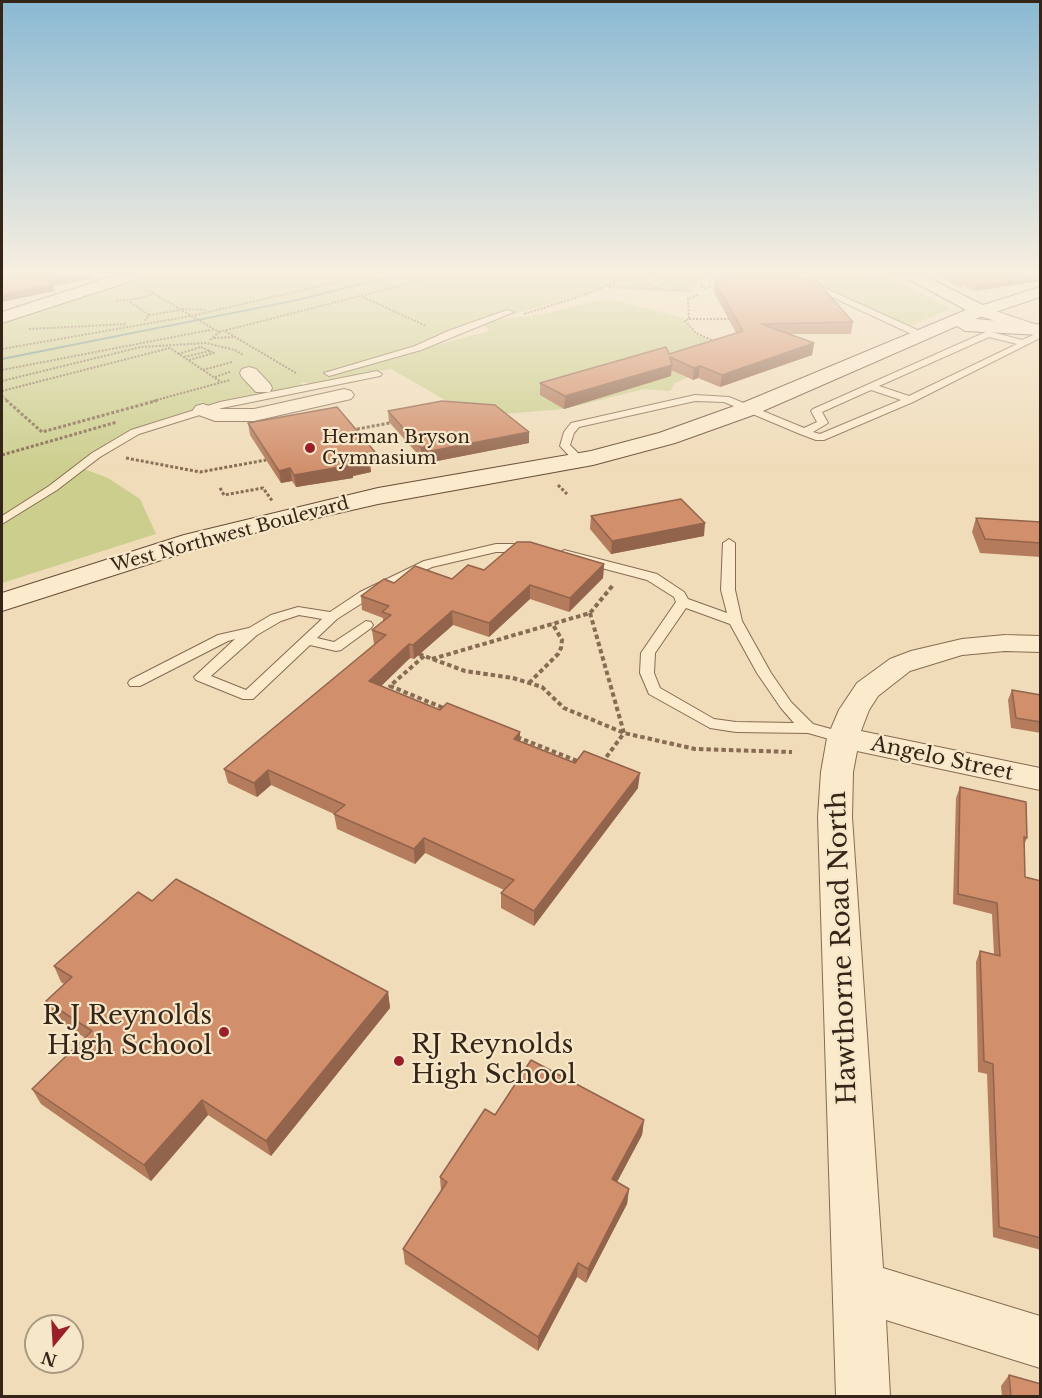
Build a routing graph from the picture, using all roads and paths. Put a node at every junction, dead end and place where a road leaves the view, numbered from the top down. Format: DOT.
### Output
graph roads {
  1 [pos="52,340"];
  2 [pos="155,340"];
  3 [pos="239,340"];
  4 [pos="435,340"];
  5 [pos="711,340"];
  6 [pos="909,340"];
  7 [pos="974,340"];
  8 [pos="1012,340"];
  9 [pos="1027,340"];
  10 [pos="1023,343"];
  11 [pos="135,344"];
  12 [pos="719,344"];
  13 [pos="141,347"];
  14 [pos="2,349"];
  15 [pos="194,350"];
  16 [pos="210,350"];
  17 [pos="200,353"];
  18 [pos="178,354"];
  19 [pos="205,356"];
  20 [pos="184,357"];
  21 [pos="189,361"];
  22 [pos="244,367"];
  23 [pos="2,370"];
  24 [pos="203,370"];
  25 [pos="296,374"];
  26 [pos="377,374"];
  27 [pos="2,381"];
  28 [pos="870,386"];
  29 [pos="263,388"];
  30 [pos="2,391"];
  31 [pos="344,394"];
  32 [pos="2,396"];
  33 [pos="910,400"];
  34 [pos="212,407"];
  35 [pos="748,409"];
  36 [pos="128,419"];
  37 [pos="400,420"];
  38 [pos="348,430"];
  39 [pos="804,432"];
  40 [pos="2,455"];
  41 [pos="94,456"];
  42 [pos="266,460"];
  43 [pos="579,460"];
  44 [pos="554,480"];
  45 [pos="220,488"];
  46 [pos="567,494"];
  47 [pos="275,505"];
  48 [pos="2,521"];
  49 [pos="729,543"];
  50 [pos="627,569"];
  51 [pos="2,602"];
  52 [pos="683,602"];
  53 [pos="590,613"];
  54 [pos="332,616"];
  55 [pos="735,621"];
  56 [pos="552,623"];
  57 [pos="366,625"];
  58 [pos="252,632"];
  59 [pos="307,640"];
  60 [pos="1041,644"];
  61 [pos="432,659"];
  62 [pos="135,683"];
  63 [pos="530,683"];
  64 [pos="455,712"];
  65 [pos="825,733"];
  66 [pos="510,734"];
  67 [pos="624,734"];
  68 [pos="792,752"];
  69 [pos="587,764"];
  70 [pos="598,768"];
  71 [pos="1041,779"];
  72 [pos="859,1286"];
  73 [pos="1041,1342"];
  74 [pos="862,1396"];
  1 -- 14 [label="path"];
  2 -- 11 [label="path"];
  3 -- 25 [label="path"];
  4 -- 29 [label="lane"];
  5 -- 12 [label="path"];
  6 -- 35 [label="main road, West Northwest Boulevard"];
  7 -- 28 [label="lane"];
  8 -- 10 [label="lane"];
  9 -- 10 [label="lane"];
  10 -- 33 [label="lane"];
  11 -- 13 [label="path"];
  11 -- 23 [label="path"];
  13 -- 22 [label="path"];
  13 -- 27 [label="path"];
  15 -- 16 [label="path"];
  15 -- 17 [label="path"];
  15 -- 18 [label="path"];
  16 -- 17 [label="path"];
  16 -- 19 [label="path"];
  17 -- 19 [label="path"];
  17 -- 20 [label="path"];
  18 -- 20 [label="path"];
  18 -- 30 [label="path"];
  19 -- 21 [label="path"];
  20 -- 21 [label="path"];
  21 -- 24 [label="path"];
  22 -- 24 [label="path"];
  22 -- 29 [label="street"];
  24 -- 32 [label="path"];
  26 -- 34 [label="lane"];
  28 -- 33 [label="lane"];
  28 -- 39 [label="lane"];
  29 -- 34 [label="lane"];
  31 -- 34 [label="street"];
  33 -- 39 [label="lane"];
  34 -- 41 [label="lane"];
  35 -- 39 [label="lane"];
  35 -- 43 [label="main road, West Northwest Boulevard"];
  35 -- 43 [label="lane"];
  36 -- 40 [label="path"];
  37 -- 38 [label="path"];
  41 -- 42 [label="path"];
  41 -- 48 [label="lane"];
  43 -- 51 [label="main road, West Northwest Boulevard"];
  44 -- 46 [label="path"];
  45 -- 47 [label="path"];
  49 -- 55 [label="lane"];
  50 -- 52 [label="lane"];
  50 -- 53 [label="path"];
  50 -- 54 [label="lane"];
  52 -- 55 [label="lane"];
  52 -- 65 [label="lane"];
  53 -- 56 [label="path"];
  53 -- 67 [label="path"];
  54 -- 58 [label="lane"];
  54 -- 59 [label="lane"];
  55 -- 65 [label="lane"];
  56 -- 61 [label="path"];
  56 -- 63 [label="path"];
  57 -- 59 [label="lane"];
  58 -- 59 [label="lane"];
  58 -- 62 [label="lane"];
  60 -- 65 [label="street, Hawthorne Road North"];
  61 -- 63 [label="path"];
  61 -- 64 [label="path"];
  63 -- 67 [label="path"];
  65 -- 71 [label="street, Angelo Street"];
  65 -- 72 [label="street, Hawthorne Road North"];
  66 -- 69 [label="path"];
  67 -- 68 [label="path"];
  67 -- 70 [label="path"];
  72 -- 73 [label="street"];
  72 -- 74 [label="street, Hawthorne Road North"];
}
